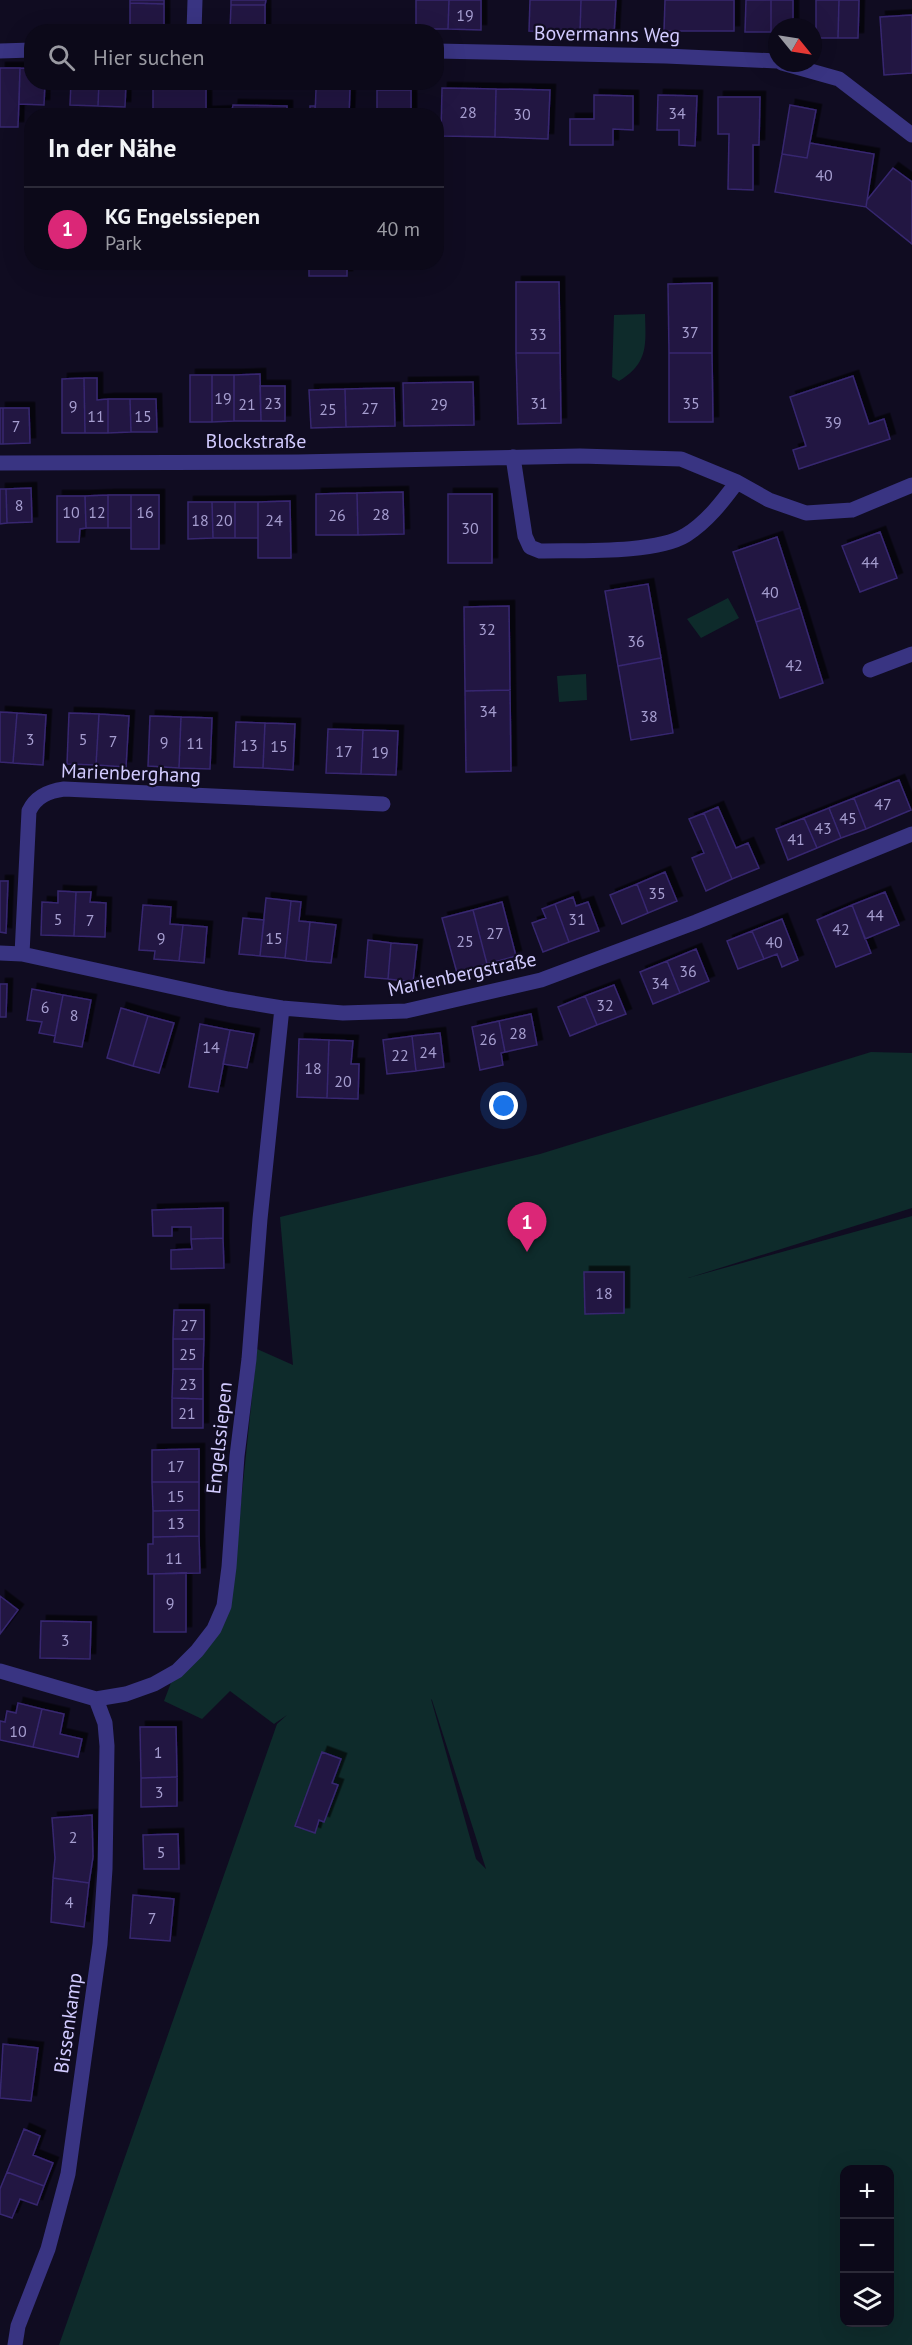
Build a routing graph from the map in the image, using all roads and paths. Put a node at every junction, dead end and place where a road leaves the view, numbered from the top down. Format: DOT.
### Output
graph roads {
  1 [pos="195,0"];
  2 [pos="194,24"];
  3 [pos="24,50"];
  4 [pos="0,51"];
  5 [pos="444,51"];
  6 [pos="768,62"];
  7 [pos="814,72"];
  8 [pos="912,135"];
  9 [pos="513,457"];
  10 [pos="0,463"];
  11 [pos="737,482"];
  12 [pos="912,484"];
  13 [pos="912,654"];
  14 [pos="870,670"];
  15 [pos="383,804"];
  16 [pos="912,834"];
  17 [pos="0,954"];
  18 [pos="22,954"];
  19 [pos="282,1008"];
  20 [pos="0,1671"];
  21 [pos="96,1699"];
  22 [pos="15,2345"];
  1 -- 2 [label="street"];
  3 -- 4 [label="street"];
  5 -- 6 [label="street, Bovermanns Weg"];
  7 -- 8 [label="street"];
  9 -- 10 [label="street, Blockstraße"];
  9 -- 11 [label="street, Blockstraße"];
  9 -- 11 [label="street"];
  11 -- 12 [label="street, Blockstraße"];
  13 -- 14 [label="street"];
  15 -- 18 [label="street, Marienberghang"];
  16 -- 19 [label="street, Marienbergstraße"];
  17 -- 18 [label="street, Marienbergstraße"];
  18 -- 19 [label="street, Marienbergstraße"];
  19 -- 21 [label="street, Engelssiepen"];
  20 -- 21 [label="street, Engelssiepen"];
  21 -- 22 [label="street, Bissenkamp"];
}
